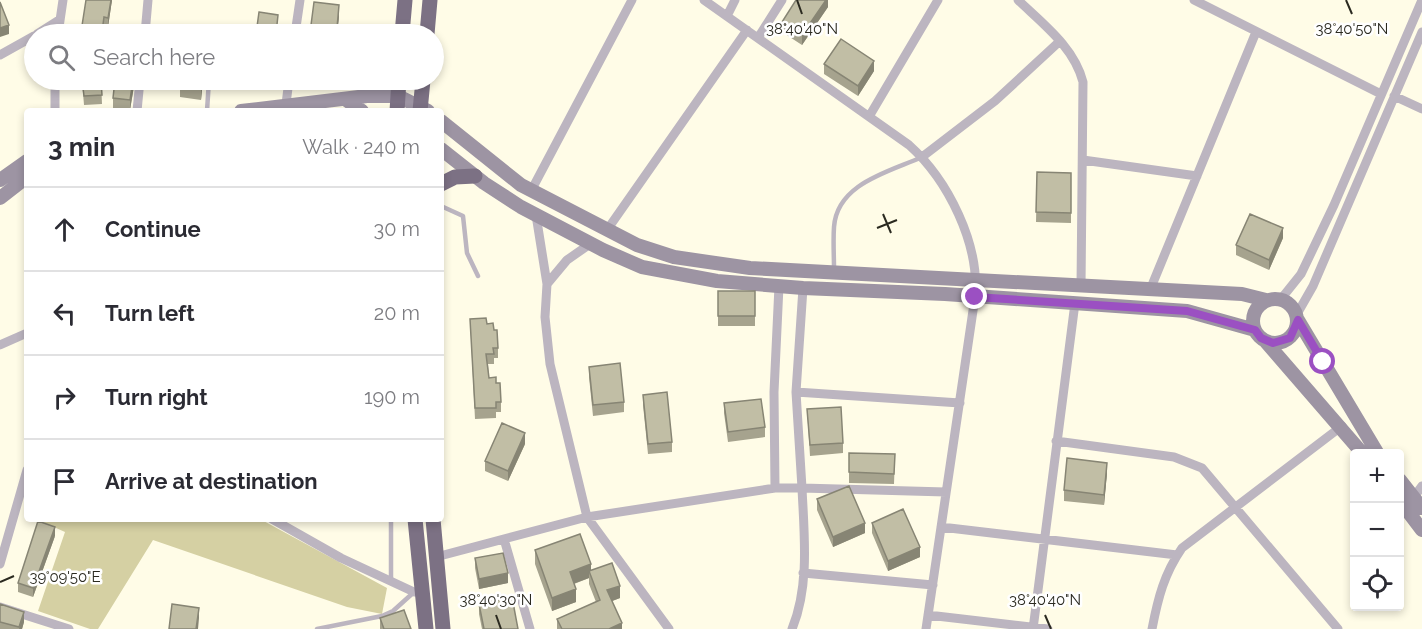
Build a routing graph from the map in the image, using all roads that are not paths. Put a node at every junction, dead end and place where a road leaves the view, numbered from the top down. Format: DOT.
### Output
graph roads {
  1 [pos="63,0"];
  2 [pos="148,0"];
  3 [pos="300,0"];
  4 [pos="405,0"];
  5 [pos="430,0"];
  6 [pos="632,0"];
  7 [pos="704,0"];
  8 [pos="735,0"];
  9 [pos="782,0"];
  10 [pos="938,0"];
  11 [pos="1018,0"];
  12 [pos="1194,0"];
  13 [pos="1422,0"];
  14 [pos="727,16"];
  15 [pos="59,20"];
  16 [pos="53,24"];
  17 [pos="59,24"];
  18 [pos="145,24"];
  19 [pos="296,24"];
  20 [pos="403,24"];
  21 [pos="428,24"];
  22 [pos="747,30"];
  23 [pos="1256,32"];
  24 [pos="1422,32"];
  25 [pos="758,38"];
  26 [pos="1060,41"];
  27 [pos="24,42"];
  28 [pos="0,55"];
  29 [pos="55,90"];
  30 [pos="139,90"];
  31 [pos="208,90"];
  32 [pos="289,90"];
  33 [pos="423,90"];
  34 [pos="1381,94"];
  35 [pos="1394,96"];
  36 [pos="345,99"];
  37 [pos="397,104"];
  38 [pos="287,107"];
  39 [pos="55,108"];
  40 [pos="137,108"];
  41 [pos="207,108"];
  42 [pos="358,108"];
  43 [pos="414,108"];
  44 [pos="423,108"];
  45 [pos="1422,109"];
  46 [pos="870,115"];
  47 [pos="444,124"];
  48 [pos="444,151"];
  49 [pos="922,157"];
  50 [pos="1083,160"];
  51 [pos="24,163"];
  52 [pos="475,176"];
  53 [pos="1197,176"];
  54 [pos="24,179"];
  55 [pos="0,180"];
  56 [pos="444,182"];
  57 [pos="531,191"];
  58 [pos="0,198"];
  59 [pos="444,207"];
  60 [pos="536,215"];
  61 [pos="607,230"];
  62 [pos="590,244"];
  63 [pos="834,272"];
  64 [pos="478,276"];
  65 [pos="977,279"];
  66 [pos="547,284"];
  67 [pos="779,286"];
  68 [pos="1081,287"];
  69 [pos="803,288"];
  70 [pos="1150,290"];
  71 [pos="975,297"];
  72 [pos="1281,299"];
  73 [pos="1266,300"];
  74 [pos="1075,303"];
  75 [pos="1297,317"];
  76 [pos="1255,330"];
  77 [pos="24,334"];
  78 [pos="1266,342"];
  79 [pos="0,345"];
  80 [pos="796,392"];
  81 [pos="960,403"];
  82 [pos="1341,426"];
  83 [pos="1056,441"];
  84 [pos="1360,449"];
  85 [pos="1376,449"];
  86 [pos="24,481"];
  87 [pos="1404,484"];
  88 [pos="775,488"];
  89 [pos="802,488"];
  90 [pos="946,492"];
  91 [pos="1419,497"];
  92 [pos="1402,503"];
  93 [pos="1235,508"];
  94 [pos="587,517"];
  95 [pos="277,522"];
  96 [pos="391,522"];
  97 [pos="415,522"];
  98 [pos="433,522"];
  99 [pos="941,527"];
  100 [pos="1422,530"];
  101 [pos="504,539"];
  102 [pos="1044,539"];
  103 [pos="1177,555"];
  104 [pos="436,556"];
  105 [pos="0,564"];
  106 [pos="803,573"];
  107 [pos="391,582"];
  108 [pos="933,585"];
  109 [pos="417,592"];
  110 [pos="0,607"];
  111 [pos="928,615"];
  112 [pos="40,625"];
  113 [pos="1002,626"];
  114 [pos="1033,628"];
  115 [pos="69,629"];
  116 [pos="317,629"];
  117 [pos="426,629"];
  118 [pos="443,629"];
  119 [pos="530,629"];
  120 [pos="669,629"];
  121 [pos="792,629"];
  122 [pos="926,629"];
  123 [pos="1048,629"];
  124 [pos="1152,629"];
  125 [pos="1338,629"];
  1 -- 15 [label="street"];
  2 -- 18 [label="street"];
  3 -- 19 [label="street"];
  4 -- 20 [label="highway"];
  5 -- 21 [label="highway"];
  6 -- 57 [label="street"];
  7 -- 14 [label="street"];
  8 -- 14 [label="street"];
  9 -- 25 [label="street"];
  10 -- 46 [label="street"];
  11 -- 26 [label="street"];
  12 -- 23 [label="street"];
  13 -- 34 [label="street"];
  14 -- 22 [label="street"];
  15 -- 16 [label="street"];
  15 -- 17 [label="street"];
  22 -- 25 [label="street"];
  22 -- 61 [label="street"];
  23 -- 34 [label="street"];
  23 -- 53 [label="street"];
  24 -- 35 [label="street"];
  25 -- 46 [label="street"];
  26 -- 49 [label="street"];
  26 -- 50 [label="street"];
  27 -- 28 [label="street"];
  29 -- 39 [label="street"];
  30 -- 40 [label="street"];
  31 -- 41 [label="lane"];
  32 -- 38 [label="street"];
  33 -- 44 [label="highway"];
  34 -- 72 [label="street"];
  35 -- 45 [label="street"];
  35 -- 75 [label="street"];
  36 -- 37 [label="main road"];
  36 -- 38 [label="main road"];
  36 -- 42 [label="main road"];
  37 -- 43 [label="main road"];
  46 -- 49 [label="street"];
  47 -- 57 [label="main road"];
  48 -- 52 [label="main road"];
  49 -- 63 [label="lane"];
  49 -- 65 [label="street"];
  50 -- 53 [label="street"];
  50 -- 68 [label="street"];
  51 -- 55 [label="main road"];
  52 -- 56 [label="highway"];
  52 -- 60 [label="main road"];
  53 -- 70 [label="street"];
  54 -- 58 [label="main road"];
  57 -- 61 [label="main road"];
  59 -- 64 [label="lane"];
  60 -- 62 [label="main road"];
  60 -- 66 [label="street"];
  61 -- 63 [label="main road"];
  62 -- 66 [label="street"];
  62 -- 67 [label="main road"];
  63 -- 65 [label="main road"];
  65 -- 68 [label="main road"];
  65 -- 71 [label="street"];
  66 -- 94 [label="street"];
  67 -- 69 [label="main road"];
  67 -- 88 [label="street"];
  68 -- 70 [label="main road"];
  69 -- 71 [label="main road"];
  69 -- 80 [label="street"];
  70 -- 73 [label="main road"];
  71 -- 74 [label="main road"];
  71 -- 81 [label="street"];
  72 -- 73 [label="main road"];
  72 -- 75 [label="main road"];
  73 -- 76 [label="main road"];
  74 -- 76 [label="main road"];
  74 -- 83 [label="street"];
  75 -- 78 [label="main road"];
  75 -- 85 [label="main road"];
  76 -- 78 [label="main road"];
  77 -- 79 [label="street"];
  78 -- 82 [label="main road"];
  80 -- 81 [label="street"];
  80 -- 89 [label="street"];
  81 -- 90 [label="street"];
  82 -- 84 [label="main road"];
  82 -- 93 [label="street"];
  83 -- 93 [label="street"];
  83 -- 102 [label="street"];
  86 -- 105 [label="street"];
  87 -- 91 [label="main road"];
  88 -- 89 [label="street"];
  88 -- 94 [label="street"];
  89 -- 90 [label="street"];
  89 -- 106 [label="street"];
  90 -- 99 [label="street"];
  92 -- 100 [label="main road"];
  93 -- 103 [label="street"];
  93 -- 125 [label="street"];
  94 -- 101 [label="street"];
  94 -- 120 [label="street"];
  95 -- 107 [label="street"];
  96 -- 107 [label="lane"];
  97 -- 109 [label="highway"];
  98 -- 104 [label="highway"];
  99 -- 102 [label="street"];
  99 -- 108 [label="street"];
  101 -- 104 [label="street"];
  101 -- 119 [label="street"];
  102 -- 103 [label="street"];
  102 -- 114 [label="street"];
  103 -- 124 [label="street"];
  104 -- 118 [label="highway"];
  106 -- 108 [label="street"];
  106 -- 121 [label="street"];
  107 -- 109 [label="street"];
  108 -- 111 [label="street"];
  109 -- 116 [label="lane"];
  109 -- 117 [label="highway"];
  110 -- 112 [label="street"];
  111 -- 113 [label="street"];
  111 -- 122 [label="street"];
  112 -- 115 [label="street"];
  113 -- 114 [label="street"];
  114 -- 123 [label="street"];
}
